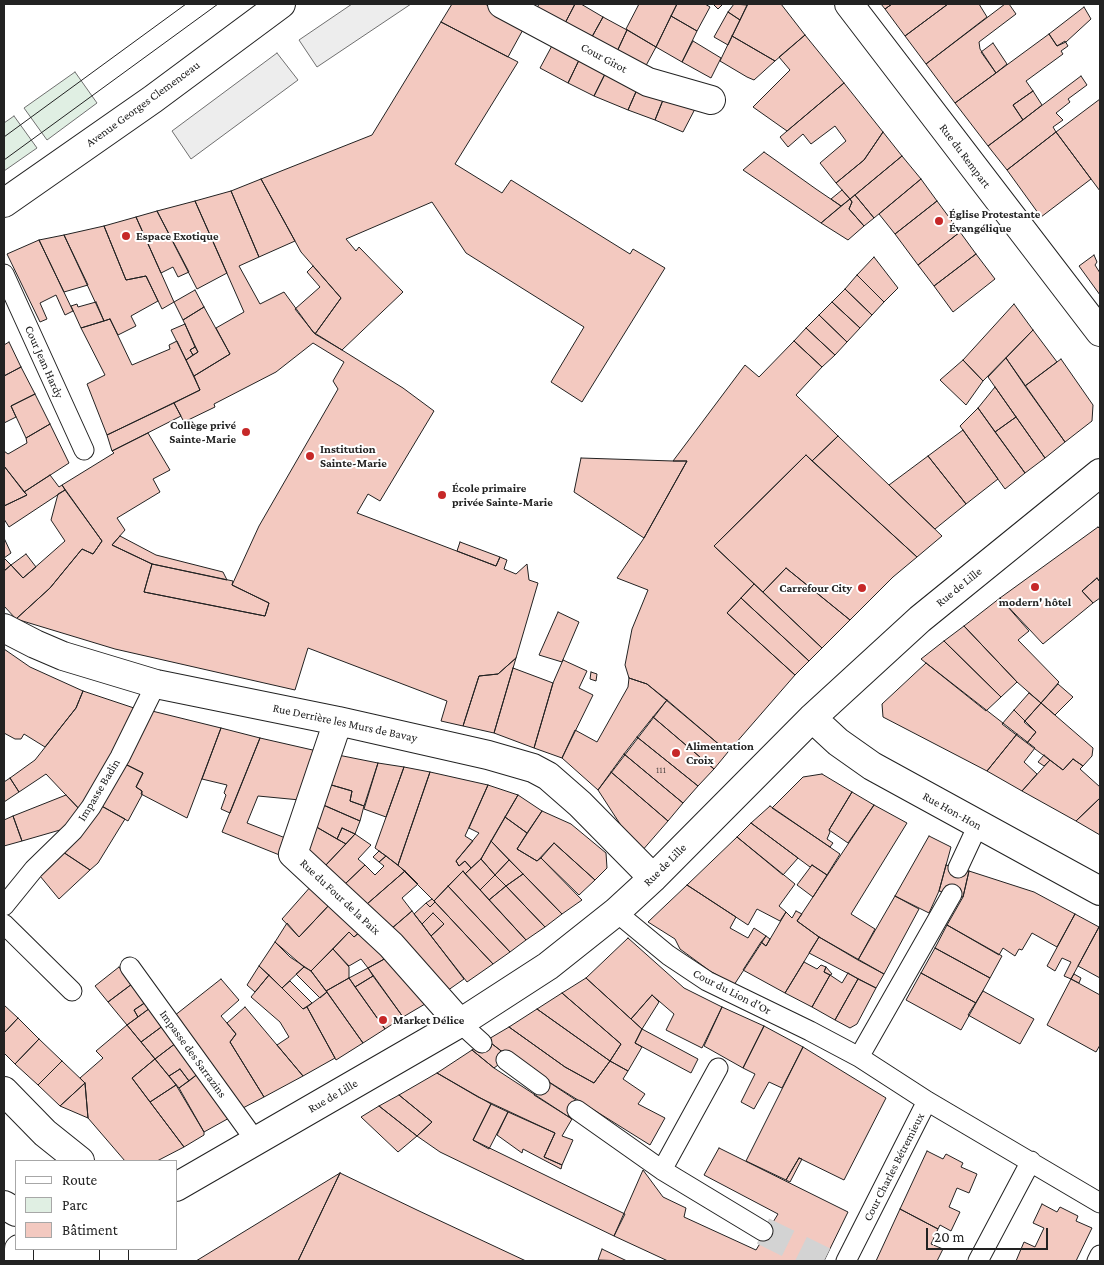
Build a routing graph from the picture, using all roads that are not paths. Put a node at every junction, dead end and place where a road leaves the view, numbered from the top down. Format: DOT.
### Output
graph roads {
  1 [pos="281,4"];
  2 [pos="502,4"];
  3 [pos="849,4"];
  4 [pos="711,100"];
  5 [pos="4,203"];
  6 [pos="4,274"];
  7 [pos="1100,332"];
  8 [pos="84,450"];
  9 [pos="1100,473"];
  10 [pos="4,628"];
  11 [pos="156,684"];
  12 [pos="812,718"];
  13 [pos="338,721"];
  14 [pos="978,825"];
  15 [pos="958,868"];
  16 [pos="653,878"];
  17 [pos="1100,891"];
  18 [pos="952,894"];
  19 [pos="4,906"];
  20 [pos="616,912"];
  21 [pos="4,924"];
  22 [pos="130,967"];
  23 [pos="72,991"];
  24 [pos="460,1023"];
  25 [pos="482,1043"];
  26 [pos="859,1057"];
  27 [pos="506,1060"];
  28 [pos="718,1068"];
  29 [pos="540,1084"];
  30 [pos="4,1091"];
  31 [pos="927,1101"];
  32 [pos="577,1110"];
  33 [pos="255,1140"];
  34 [pos="79,1160"];
  35 [pos="1031,1161"];
  36 [pos="662,1170"];
  37 [pos="178,1186"];
  38 [pos="1100,1203"];
  39 [pos="4,1205"];
  40 [pos="15,1211"];
  41 [pos="763,1231"];
  42 [pos="1100,1256"];
  43 [pos="846,1261"];
  44 [pos="978,1261"];
  45 [pos="1097,1261"];
  1 -- 5 [label="street, Avenue Georges Clemenceau"];
  2 -- 4 [label="street, Cour Girot"];
  3 -- 7 [label="street, Rue du Rempart"];
  6 -- 8 [label="lane, Cour Jean Hardy"];
  9 -- 12 [label="street, Rue de Lille"];
  10 -- 11 [label="street, Rue Derrière les Murs de Bavay"];
  11 -- 13 [label="street, Rue Derrière les Murs de Bavay"];
  11 -- 19 [label="lane, Impasse Badin"];
  12 -- 14 [label="street, Rue Hon-Hon"];
  12 -- 16 [label="street, Rue de Lille"];
  13 -- 16 [label="street, Rue Derrière les Murs de Bavay"];
  13 -- 24 [label="street, Rue du Four de la Paix"];
  14 -- 15 [label="lane"];
  14 -- 17 [label="street, Rue Hon-Hon"];
  16 -- 20 [label="street, Rue de Lille"];
  18 -- 26 [label="lane"];
  20 -- 24 [label="street, Rue de Lille"];
  20 -- 26 [label="lane, Cour du Lion d'Or"];
  21 -- 23 [label="lane"];
  22 -- 33 [label="lane, Impasse des Sarrazins"];
  24 -- 25 [label="lane"];
  24 -- 33 [label="street, Rue de Lille"];
  26 -- 31 [label="lane, Cour du Lion d'Or"];
  27 -- 29 [label="lane"];
  28 -- 36 [label="lane"];
  30 -- 34 [label="street"];
  31 -- 35 [label="lane, Cour Charles Bétremieux"];
  31 -- 43 [label="lane, Cour Charles Bétremieux"];
  32 -- 36 [label="lane"];
  33 -- 37 [label="street, Rue de Lille"];
  35 -- 38 [label="lane, Cour Charles Bétremieux"];
  35 -- 44 [label="lane"];
  36 -- 41 [label="lane"];
  39 -- 40 [label="street"];
  42 -- 45 [label="lane"];
}
